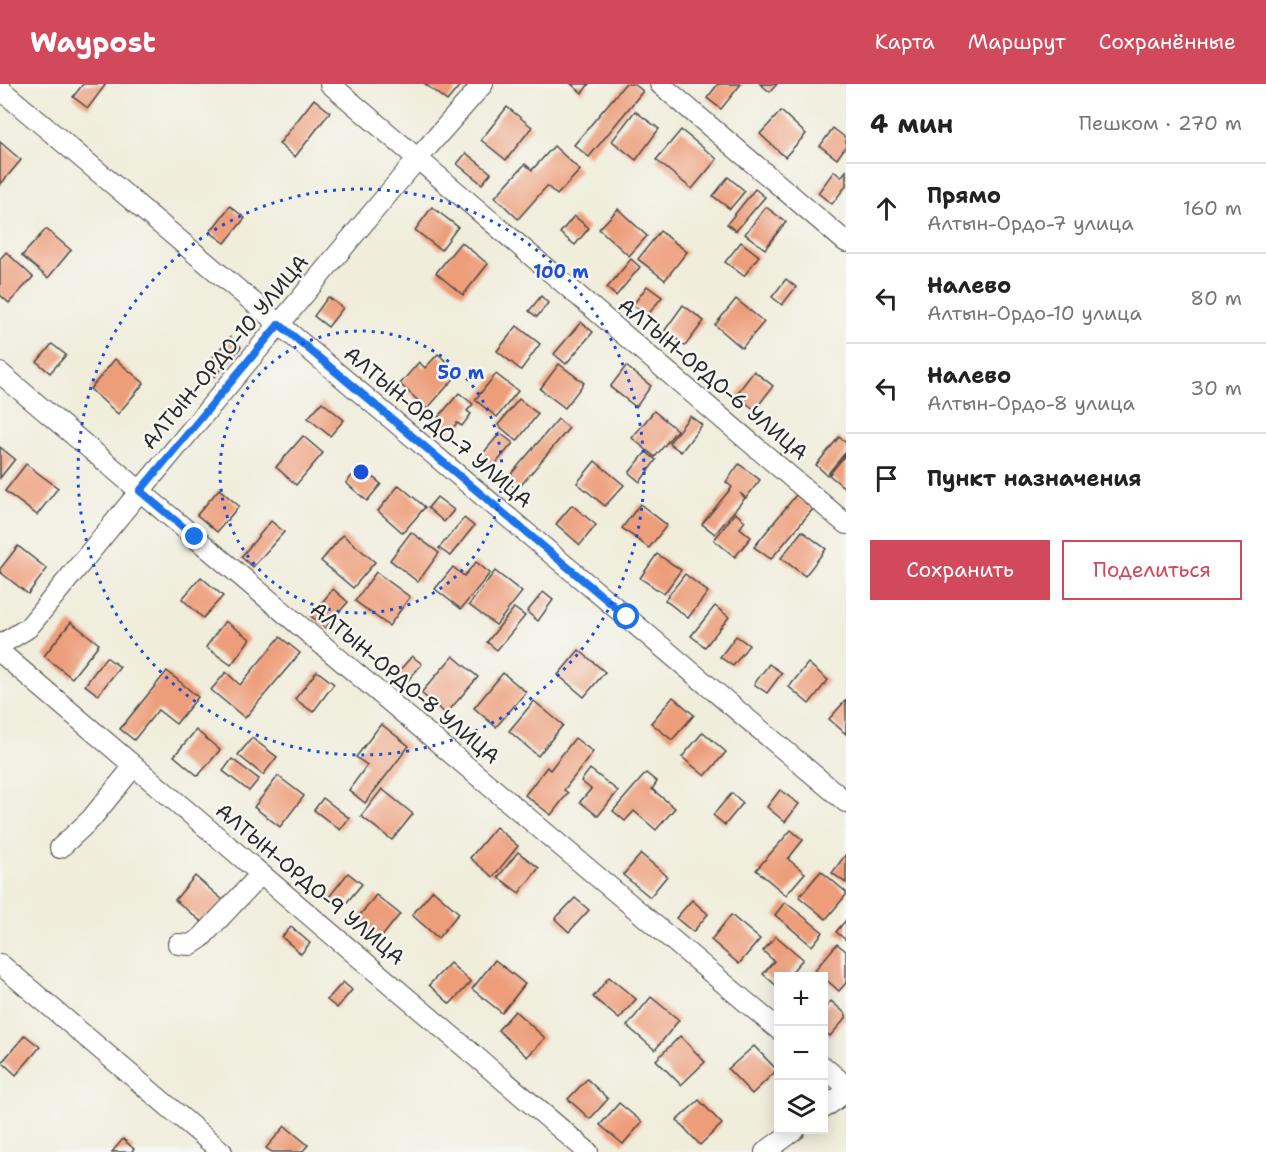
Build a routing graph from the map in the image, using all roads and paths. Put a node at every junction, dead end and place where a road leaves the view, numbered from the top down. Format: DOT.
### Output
graph roads {
  1 [pos="330,84"];
  2 [pos="483,84"];
  3 [pos="660,84"];
  4 [pos="0,88"];
  5 [pos="418,158"];
  6 [pos="846,242"];
  7 [pos="279,324"];
  8 [pos="0,373"];
  9 [pos="140,491"];
  10 [pos="846,524"];
  11 [pos="0,645"];
  12 [pos="0,652"];
  13 [pos="134,766"];
  14 [pos="846,802"];
  15 [pos="60,848"];
  16 [pos="261,874"];
  17 [pos="178,944"];
  18 [pos="0,964"];
  19 [pos="774,1026"];
  20 [pos="828,1070"];
  21 [pos="846,1086"];
  22 [pos="846,1092"];
  23 [pos="828,1105"];
  24 [pos="790,1134"];
  25 [pos="222,1152"];
  26 [pos="588,1152"];
  27 [pos="765,1152"];
  1 -- 5 [label="street, АЛТЫН-ОРДО-6 УЛИЦА"];
  2 -- 5 [label="street, АЛТЫН-ОРДО-10 УЛИЦА"];
  3 -- 6 [label="street"];
  4 -- 7 [label="street, АЛТЫН-ОРДО-7 УЛИЦА"];
  5 -- 7 [label="street, АЛТЫН-ОРДО-10 УЛИЦА"];
  5 -- 10 [label="street, АЛТЫН-ОРДО-6 УЛИЦА"];
  7 -- 9 [label="street, АЛТЫН-ОРДО-10 УЛИЦА"];
  7 -- 14 [label="street, АЛТЫН-ОРДО-7 УЛИЦА"];
  8 -- 9 [label="street, АЛТЫН-ОРДО-8 УЛИЦА"];
  9 -- 11 [label="street, АЛТЫН-ОРДО-10 УЛИЦА"];
  9 -- 19 [label="street, АЛТЫН-ОРДО-8 УЛИЦА"];
  12 -- 13 [label="street, АЛТЫН-ОРДО-9 УЛИЦА"];
  13 -- 15 [label="street"];
  13 -- 16 [label="street, АЛТЫН-ОРДО-9 УЛИЦА"];
  16 -- 17 [label="street"];
  16 -- 26 [label="street, АЛТЫН-ОРДО-9 УЛИЦА"];
  18 -- 25 [label="street"];
  20 -- 21 [label="street"];
  22 -- 23 [label="street"];
  24 -- 27 [label="street"];
}
